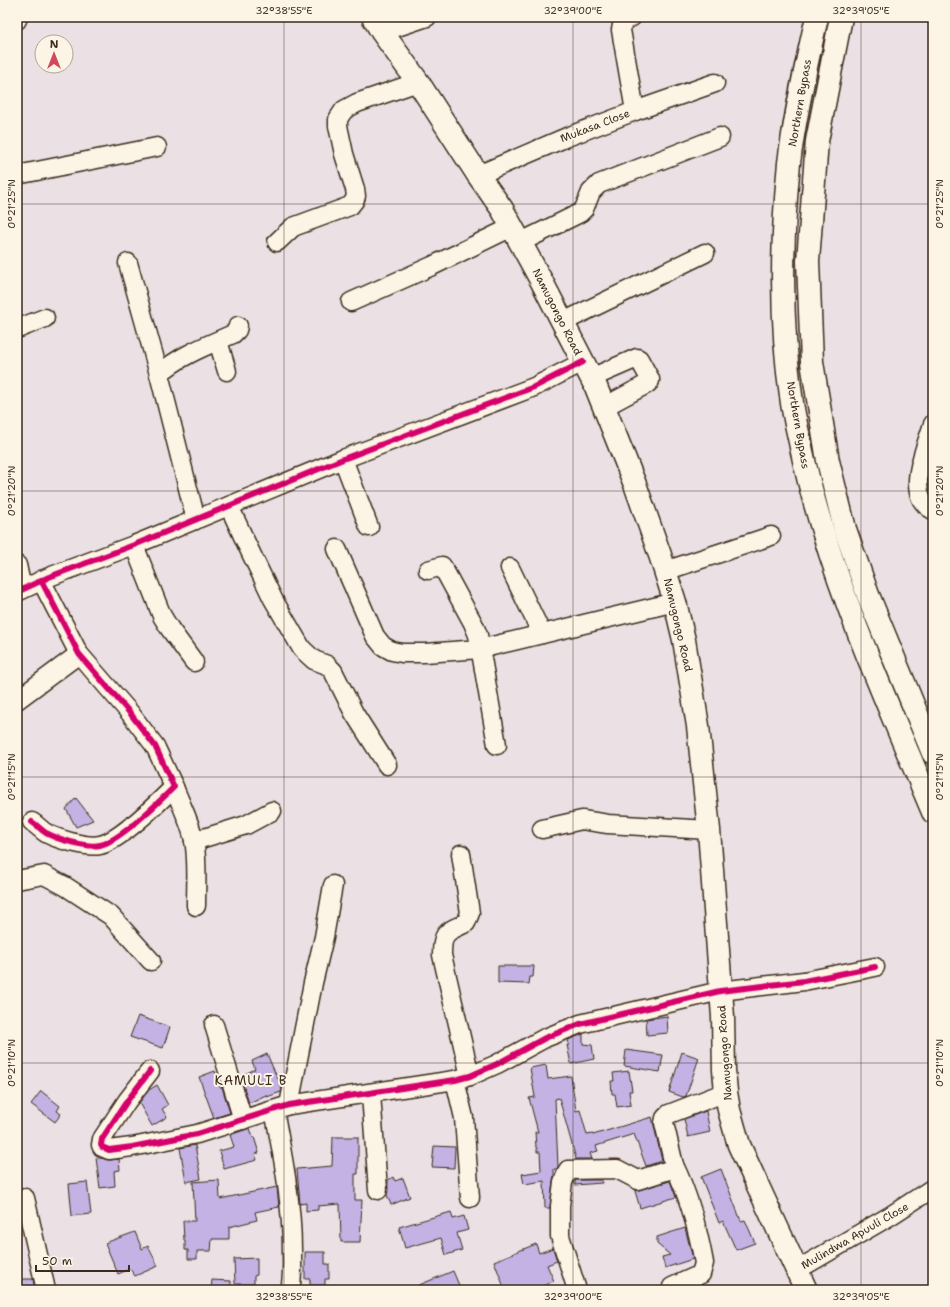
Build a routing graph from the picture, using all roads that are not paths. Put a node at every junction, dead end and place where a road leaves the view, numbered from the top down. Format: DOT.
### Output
graph roads {
  1 [pos="427,17"];
  2 [pos="632,17"];
  3 [pos="817,17"];
  4 [pos="841,17"];
  5 [pos="378,25"];
  6 [pos="418,82"];
  7 [pos="715,83"];
  8 [pos="635,111"];
  9 [pos="720,137"];
  10 [pos="157,147"];
  11 [pos="17,174"];
  12 [pos="478,175"];
  13 [pos="516,234"];
  14 [pos="277,242"];
  15 [pos="705,253"];
  16 [pos="128,263"];
  17 [pos="351,302"];
  18 [pos="45,318"];
  19 [pos="563,322"];
  20 [pos="238,326"];
  21 [pos="17,329"];
  22 [pos="218,341"];
  23 [pos="587,370"];
  24 [pos="226,371"];
  25 [pos="159,374"];
  26 [pos="604,407"];
  27 [pos="933,424"];
  28 [pos="343,459"];
  29 [pos="230,506"];
  30 [pos="933,510"];
  31 [pos="196,520"];
  32 [pos="369,527"];
  33 [pos="771,536"];
  34 [pos="134,545"];
  35 [pos="337,549"];
  36 [pos="17,566"];
  37 [pos="510,568"];
  38 [pos="428,570"];
  39 [pos="665,570"];
  40 [pos="41,580"];
  41 [pos="20,590"];
  42 [pos="675,602"];
  43 [pos="542,634"];
  44 [pos="480,649"];
  45 [pos="79,654"];
  46 [pos="194,662"];
  47 [pos="17,700"];
  48 [pos="497,745"];
  49 [pos="933,753"];
  50 [pos="387,765"];
  51 [pos="174,788"];
  52 [pos="272,811"];
  53 [pos="933,812"];
  54 [pos="32,822"];
  55 [pos="542,829"];
  56 [pos="709,830"];
  57 [pos="194,841"];
  58 [pos="460,854"];
  59 [pos="17,880"];
  60 [pos="333,885"];
  61 [pos="196,906"];
  62 [pos="151,961"];
  63 [pos="875,967"];
  64 [pos="720,991"];
  65 [pos="214,1025"];
  66 [pos="150,1071"];
  67 [pos="462,1078"];
  68 [pos="726,1092"];
  69 [pos="371,1094"];
  70 [pos="281,1108"];
  71 [pos="243,1120"];
  72 [pos="674,1165"];
  73 [pos="933,1188"];
  74 [pos="378,1190"];
  75 [pos="25,1198"];
  76 [pos="470,1198"];
  77 [pos="797,1270"];
  78 [pos="672,1287"];
  79 [pos="46,1290"];
  80 [pos="290,1290"];
  81 [pos="577,1290"];
  82 [pos="806,1290"];
  1 -- 5 [label="street"];
  2 -- 8 [label="street"];
  3 -- 53 [label="main road, Northern Bypass"];
  4 -- 49 [label="main road, Northern Bypass"];
  5 -- 6 [label="main road, Namugongo Road"];
  6 -- 12 [label="main road, Namugongo Road"];
  6 -- 14 [label="street"];
  7 -- 8 [label="street, Mukasa Close"];
  8 -- 12 [label="street, Mukasa Close"];
  9 -- 13 [label="street"];
  10 -- 11 [label="street"];
  12 -- 13 [label="main road, Namugongo Road"];
  13 -- 17 [label="street"];
  13 -- 19 [label="main road, Namugongo Road"];
  15 -- 19 [label="street"];
  16 -- 25 [label="street"];
  18 -- 21 [label="street"];
  19 -- 23 [label="main road, Namugongo Road"];
  20 -- 22 [label="street"];
  22 -- 24 [label="street"];
  22 -- 25 [label="street"];
  23 -- 26 [label="main road, Namugongo Road"];
  23 -- 26 [label="street"];
  23 -- 28 [label="street"];
  25 -- 31 [label="street"];
  26 -- 39 [label="main road, Namugongo Road"];
  27 -- 30 [label="street"];
  28 -- 29 [label="street"];
  28 -- 32 [label="street"];
  29 -- 31 [label="street"];
  29 -- 50 [label="street"];
  31 -- 34 [label="street"];
  33 -- 39 [label="street"];
  34 -- 40 [label="street"];
  34 -- 46 [label="street"];
  35 -- 44 [label="street"];
  36 -- 41 [label="street"];
  37 -- 43 [label="street"];
  38 -- 44 [label="street"];
  39 -- 42 [label="main road, Namugongo Road"];
  40 -- 41 [label="street"];
  40 -- 45 [label="street"];
  42 -- 43 [label="street"];
  42 -- 56 [label="main road, Namugongo Road"];
  43 -- 44 [label="street"];
  44 -- 48 [label="street"];
  45 -- 47 [label="street"];
  45 -- 51 [label="street"];
  51 -- 54 [label="street"];
  51 -- 57 [label="street"];
  52 -- 57 [label="street"];
  55 -- 56 [label="street"];
  56 -- 64 [label="main road, Namugongo Road"];
  57 -- 61 [label="street"];
  58 -- 67 [label="street"];
  59 -- 62 [label="street"];
  60 -- 70 [label="street"];
  63 -- 64 [label="street"];
  64 -- 67 [label="street"];
  64 -- 68 [label="main road, Namugongo Road"];
  65 -- 71 [label="street"];
  66 -- 71 [label="street"];
  67 -- 69 [label="street"];
  67 -- 76 [label="street"];
  68 -- 72 [label="street"];
  68 -- 77 [label="main road, Namugongo Road"];
  69 -- 70 [label="street"];
  69 -- 74 [label="street"];
  70 -- 71 [label="street"];
  70 -- 80 [label="street"];
  72 -- 78 [label="street"];
  72 -- 81 [label="street"];
  73 -- 77 [label="street, Mulindwa Apuuli Close"];
  75 -- 79 [label="street"];
  77 -- 82 [label="main road, Namugongo Road"];
}
